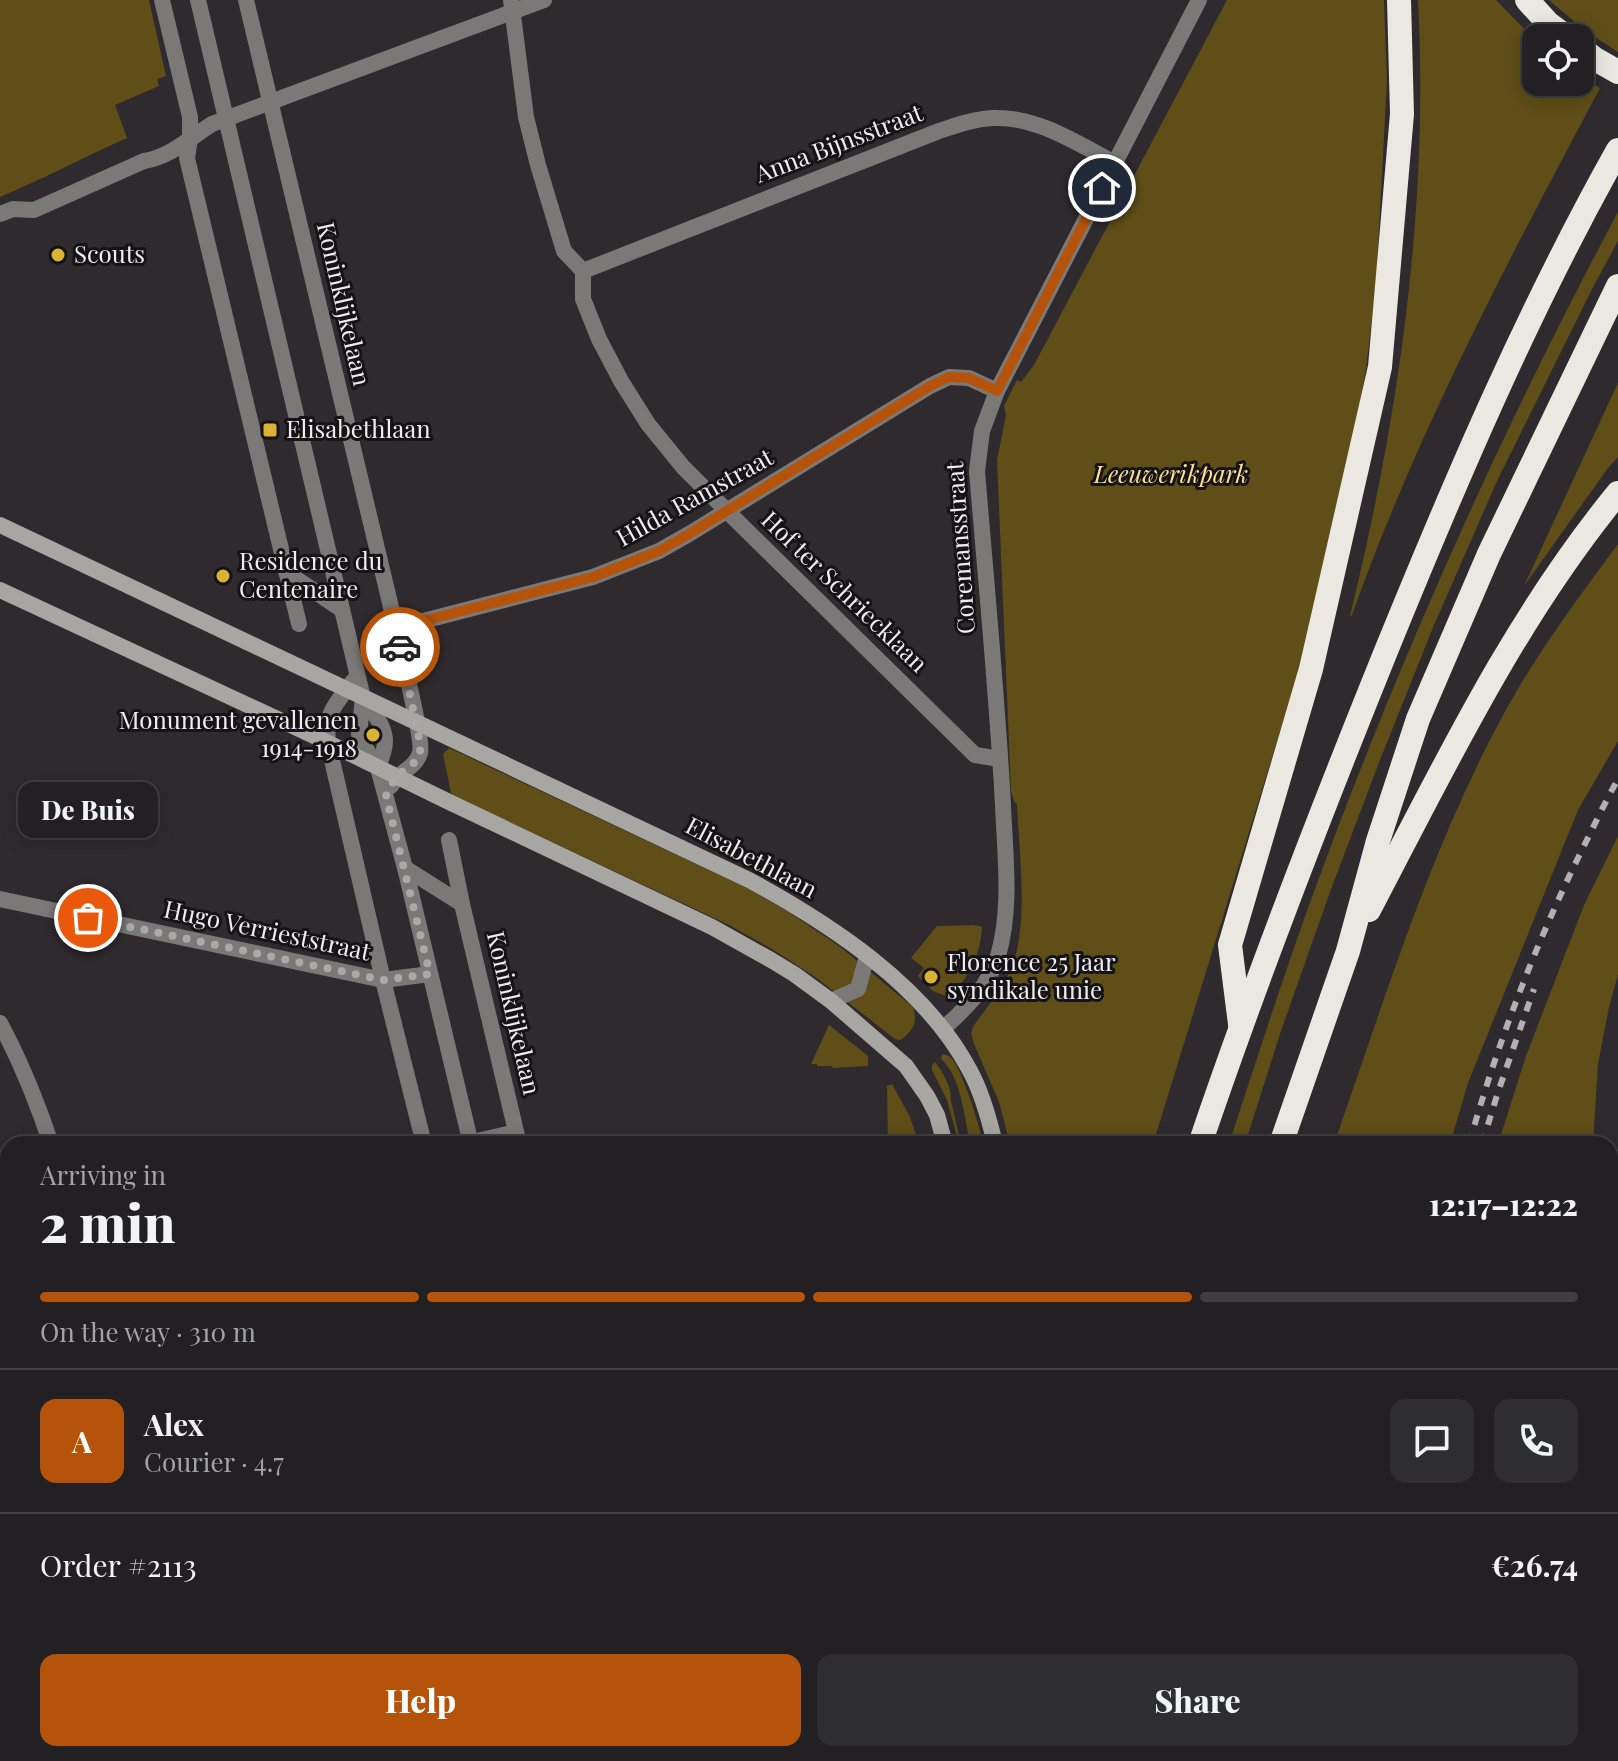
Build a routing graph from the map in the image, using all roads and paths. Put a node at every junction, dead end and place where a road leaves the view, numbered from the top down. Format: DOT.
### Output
graph roads {
  1 [pos="162,0"];
  2 [pos="198,0"];
  3 [pos="246,0"];
  4 [pos="544,0"];
  5 [pos="1199,0"];
  6 [pos="1399,0"];
  7 [pos="1527,0"];
  8 [pos="511,6"];
  9 [pos="1552,24"];
  10 [pos="1594,58"];
  11 [pos="1618,72"];
  12 [pos="270,103"];
  13 [pos="226,119"];
  14 [pos="190,138"];
  15 [pos="1618,150"];
  16 [pos="1115,163"];
  17 [pos="0,214"];
  18 [pos="583,271"];
  19 [pos="1618,286"];
  20 [pos="997,391"];
  21 [pos="1618,493"];
  22 [pos="727,511"];
  23 [pos="0,525"];
  24 [pos="286,572"];
  25 [pos="0,590"];
  26 [pos="341,609"];
  27 [pos="299,624"];
  28 [pos="396,628"];
  29 [pos="357,675"];
  30 [pos="346,690"];
  31 [pos="363,698"];
  32 [pos="416,723"];
  33 [pos="328,743"];
  34 [pos="1000,759"];
  35 [pos="378,768"];
  36 [pos="396,777"];
  37 [pos="386,796"];
  38 [pos="449,840"];
  39 [pos="405,868"];
  40 [pos="0,899"];
  41 [pos="462,904"];
  42 [pos="1348,951"];
  43 [pos="867,956"];
  44 [pos="430,974"];
  45 [pos="383,980"];
  46 [pos="831,1001"];
  47 [pos="0,1023"];
  48 [pos="1240,1026"];
  49 [pos="943,1029"];
  50 [pos="48,1136"];
  51 [pos="422,1136"];
  52 [pos="466,1136"];
  53 [pos="518,1136"];
  54 [pos="943,1136"];
  55 [pos="993,1136"];
  56 [pos="1203,1136"];
  57 [pos="1284,1136"];
  1 -- 14 [label="street"];
  2 -- 13 [label="street, Koninklijkelaan"];
  3 -- 12 [label="street, Koninklijkelaan"];
  4 -- 8 [label="street"];
  5 -- 16 [label="street, Coremansstraat"];
  6 -- 48 [label="highway"];
  7 -- 9 [label="highway"];
  8 -- 12 [label="street"];
  8 -- 18 [label="street, Hof ter Schriecklaan"];
  10 -- 11 [label="highway"];
  12 -- 13 [label="street"];
  12 -- 28 [label="street, Koninklijkelaan"];
  13 -- 14 [label="street"];
  13 -- 26 [label="street, Koninklijkelaan"];
  14 -- 17 [label="street"];
  14 -- 24 [label="street"];
  15 -- 48 [label="highway"];
  16 -- 18 [label="street, Anna Bijnsstraat"];
  16 -- 20 [label="street, Coremansstraat"];
  18 -- 22 [label="street, Hof ter Schriecklaan"];
  19 -- 42 [label="highway"];
  20 -- 22 [label="street, Hilda Ramstraat"];
  20 -- 34 [label="street, Coremansstraat"];
  21 -- 42 [label="highway"];
  22 -- 28 [label="street, Hilda Ramstraat"];
  22 -- 34 [label="street, Hof ter Schriecklaan"];
  23 -- 30 [label="main road, Elisabethlaan"];
  24 -- 26 [label="street"];
  24 -- 27 [label="street"];
  25 -- 33 [label="main road"];
  26 -- 29 [label="street, Koninklijkelaan"];
  28 -- 32 [label="street, Koninklijkelaan"];
  29 -- 30 [label="street"];
  29 -- 31 [label="street, Koninklijkelaan"];
  30 -- 31 [label="main road, Elisabethlaan"];
  30 -- 33 [label="street"];
  31 -- 32 [label="main road, Elisabethlaan"];
  31 -- 35 [label="street, Koninklijkelaan"];
  31 -- 35 [label="street, Koninklijkelaan"];
  32 -- 36 [label="street, Koninklijkelaan"];
  32 -- 43 [label="main road, Elisabethlaan"];
  33 -- 35 [label="main road"];
  33 -- 45 [label="street"];
  34 -- 49 [label="street, Coremansstraat"];
  35 -- 36 [label="main road"];
  35 -- 37 [label="street, Koninklijkelaan"];
  36 -- 37 [label="street, Koninklijkelaan"];
  36 -- 46 [label="main road"];
  37 -- 39 [label="street, Koninklijkelaan"];
  38 -- 41 [label="street, Koninklijkelaan"];
  39 -- 41 [label="street, Koninklijkelaan"];
  39 -- 44 [label="street, Koninklijkelaan"];
  40 -- 45 [label="street, Hugo Verrieststraat"];
  41 -- 53 [label="street, Koninklijkelaan"];
  42 -- 57 [label="highway"];
  43 -- 46 [label="street"];
  43 -- 49 [label="main road, Elisabethlaan"];
  44 -- 45 [label="street"];
  44 -- 52 [label="street, Koninklijkelaan"];
  45 -- 51 [label="street"];
  46 -- 54 [label="main road"];
  47 -- 50 [label="street"];
  48 -- 56 [label="highway"];
  49 -- 55 [label="main road, Elisabethlaan"];
}
